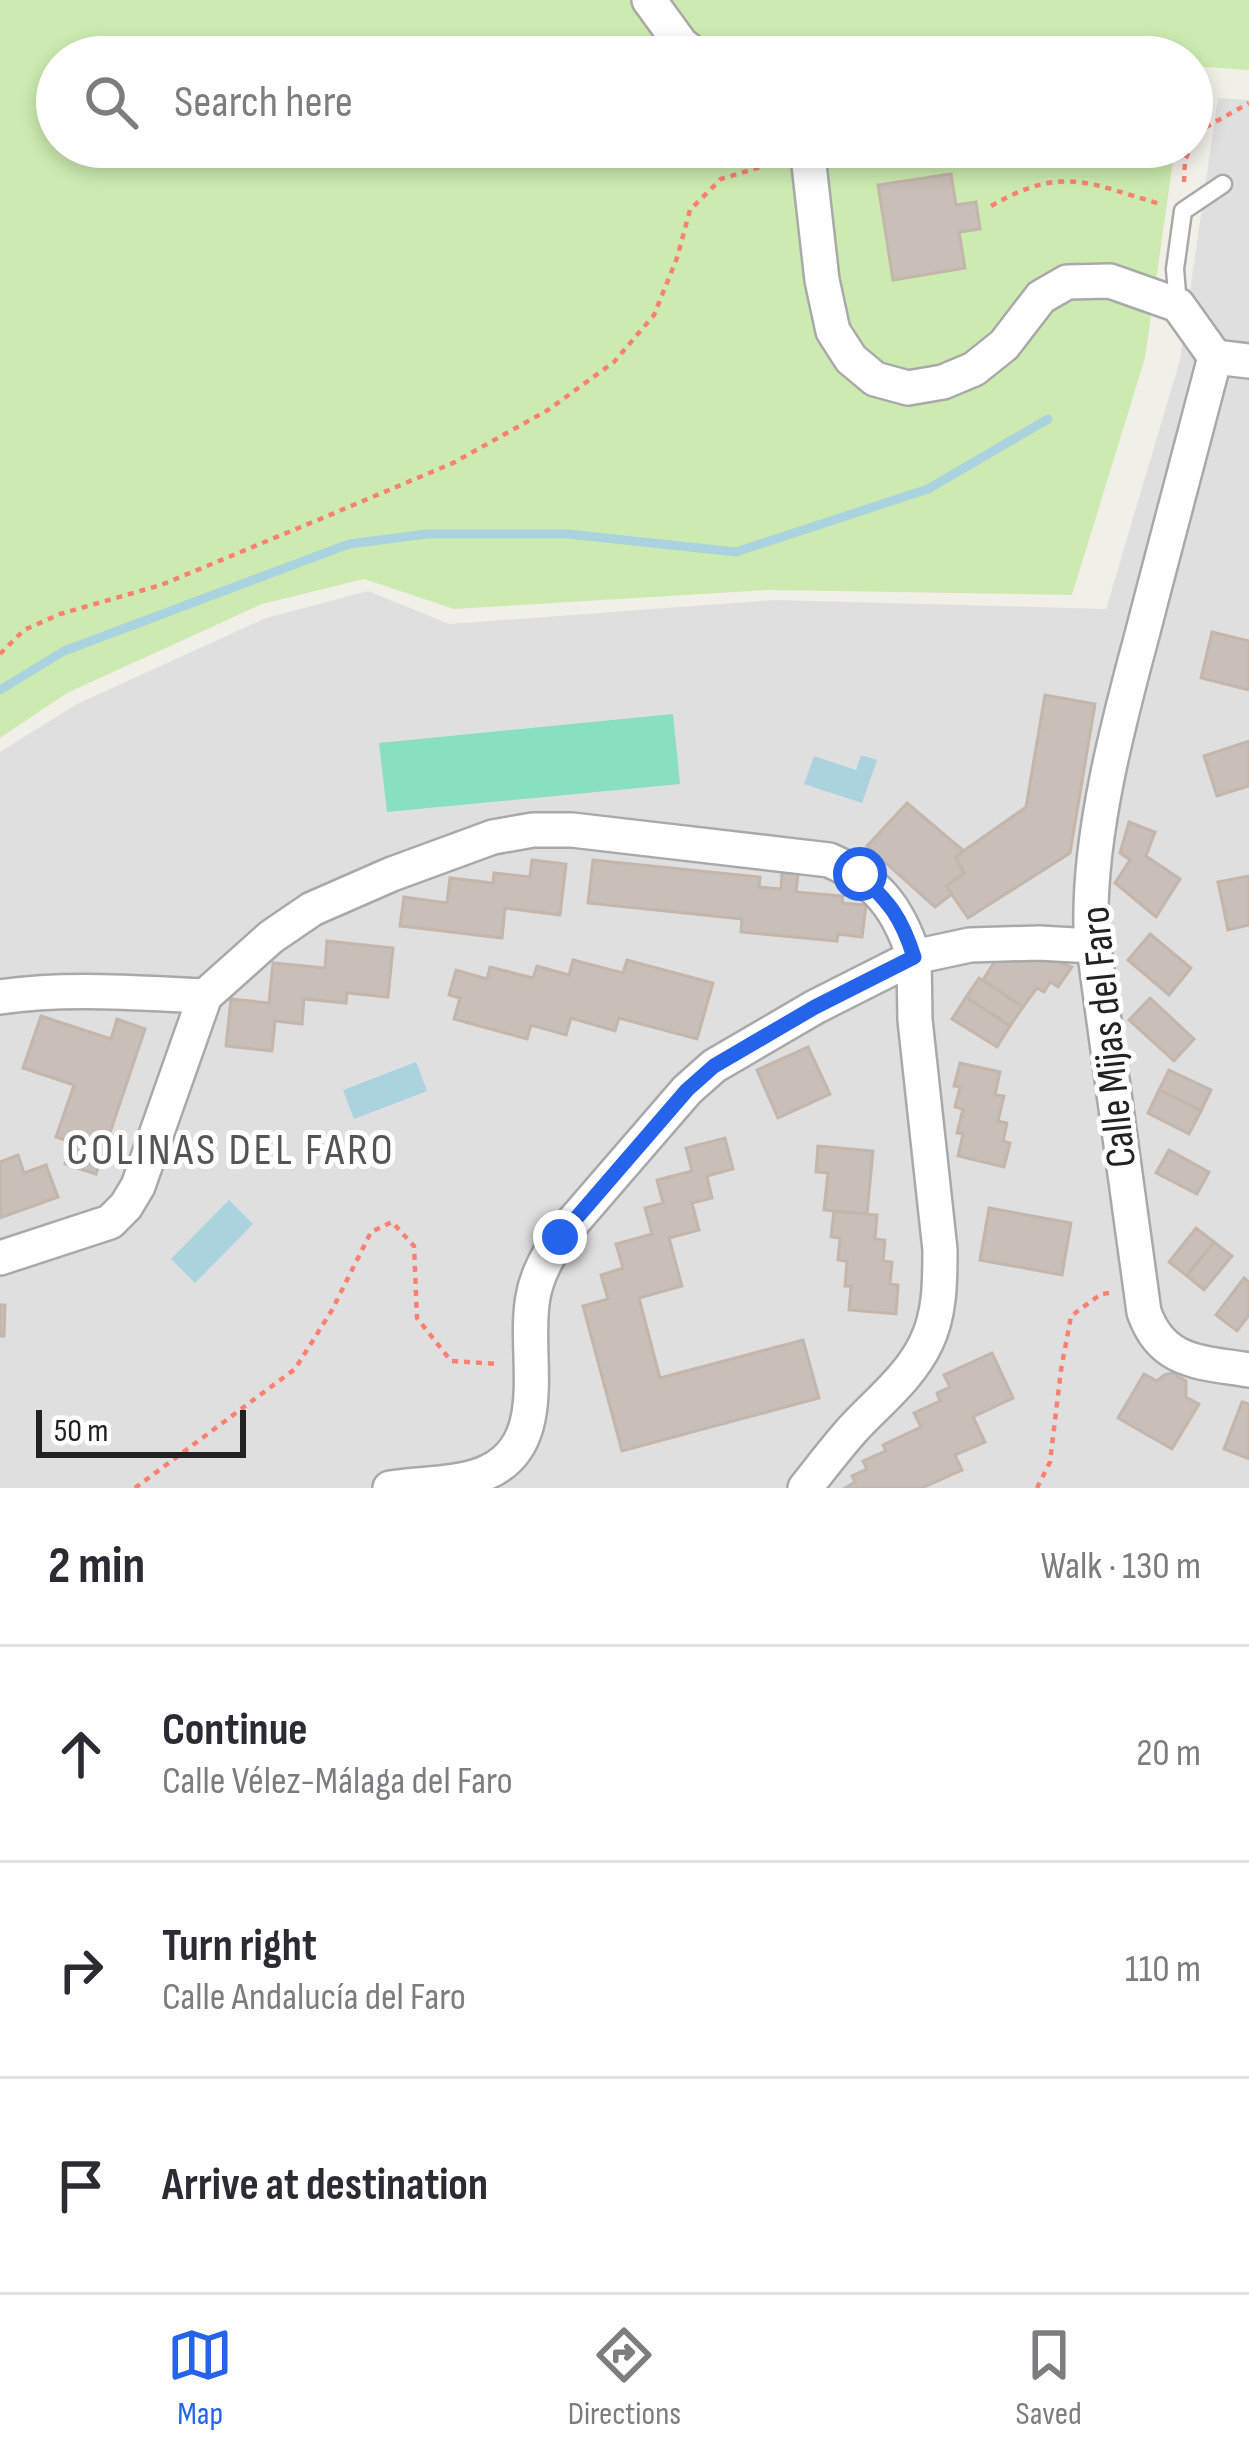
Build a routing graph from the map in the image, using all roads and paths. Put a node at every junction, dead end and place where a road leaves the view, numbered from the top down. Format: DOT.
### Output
graph roads {
  1 [pos="649,0"];
  2 [pos="675,36"];
  3 [pos="1249,104"];
  4 [pos="1213,123"];
  5 [pos="754,168"];
  6 [pos="810,168"];
  7 [pos="1185,168"];
  8 [pos="1223,184"];
  9 [pos="991,206"];
  10 [pos="1183,211"];
  11 [pos="1178,305"];
  12 [pos="1232,359"];
  13 [pos="0,655"];
  14 [pos="1094,946"];
  15 [pos="914,957"];
  16 [pos="205,995"];
  17 [pos="0,998"];
  18 [pos="0,1258"];
  19 [pos="1141,1290"];
  20 [pos="532,1364"];
  21 [pos="1249,1370"];
  22 [pos="135,1488"];
  23 [pos="390,1488"];
  24 [pos="806,1488"];
  25 [pos="1037,1488"];
  1 -- 2 [label="street"];
  3 -- 4 [label="path"];
  5 -- 13 [label="path"];
  6 -- 11 [label="street"];
  7 -- 10 [label="path"];
  8 -- 10 [label="lane"];
  9 -- 10 [label="path"];
  10 -- 11 [label="lane"];
  11 -- 12 [label="street"];
  12 -- 14 [label="street, Calle Mijas del Faro"];
  14 -- 15 [label="street"];
  14 -- 19 [label="street, Calle Mijas del Faro"];
  15 -- 16 [label="street"];
  15 -- 20 [label="street"];
  15 -- 24 [label="street"];
  16 -- 17 [label="street"];
  16 -- 18 [label="street"];
  19 -- 21 [label="street, Calle Mijas del Faro"];
  19 -- 25 [label="path"];
  20 -- 22 [label="path"];
  20 -- 23 [label="street"];
}
